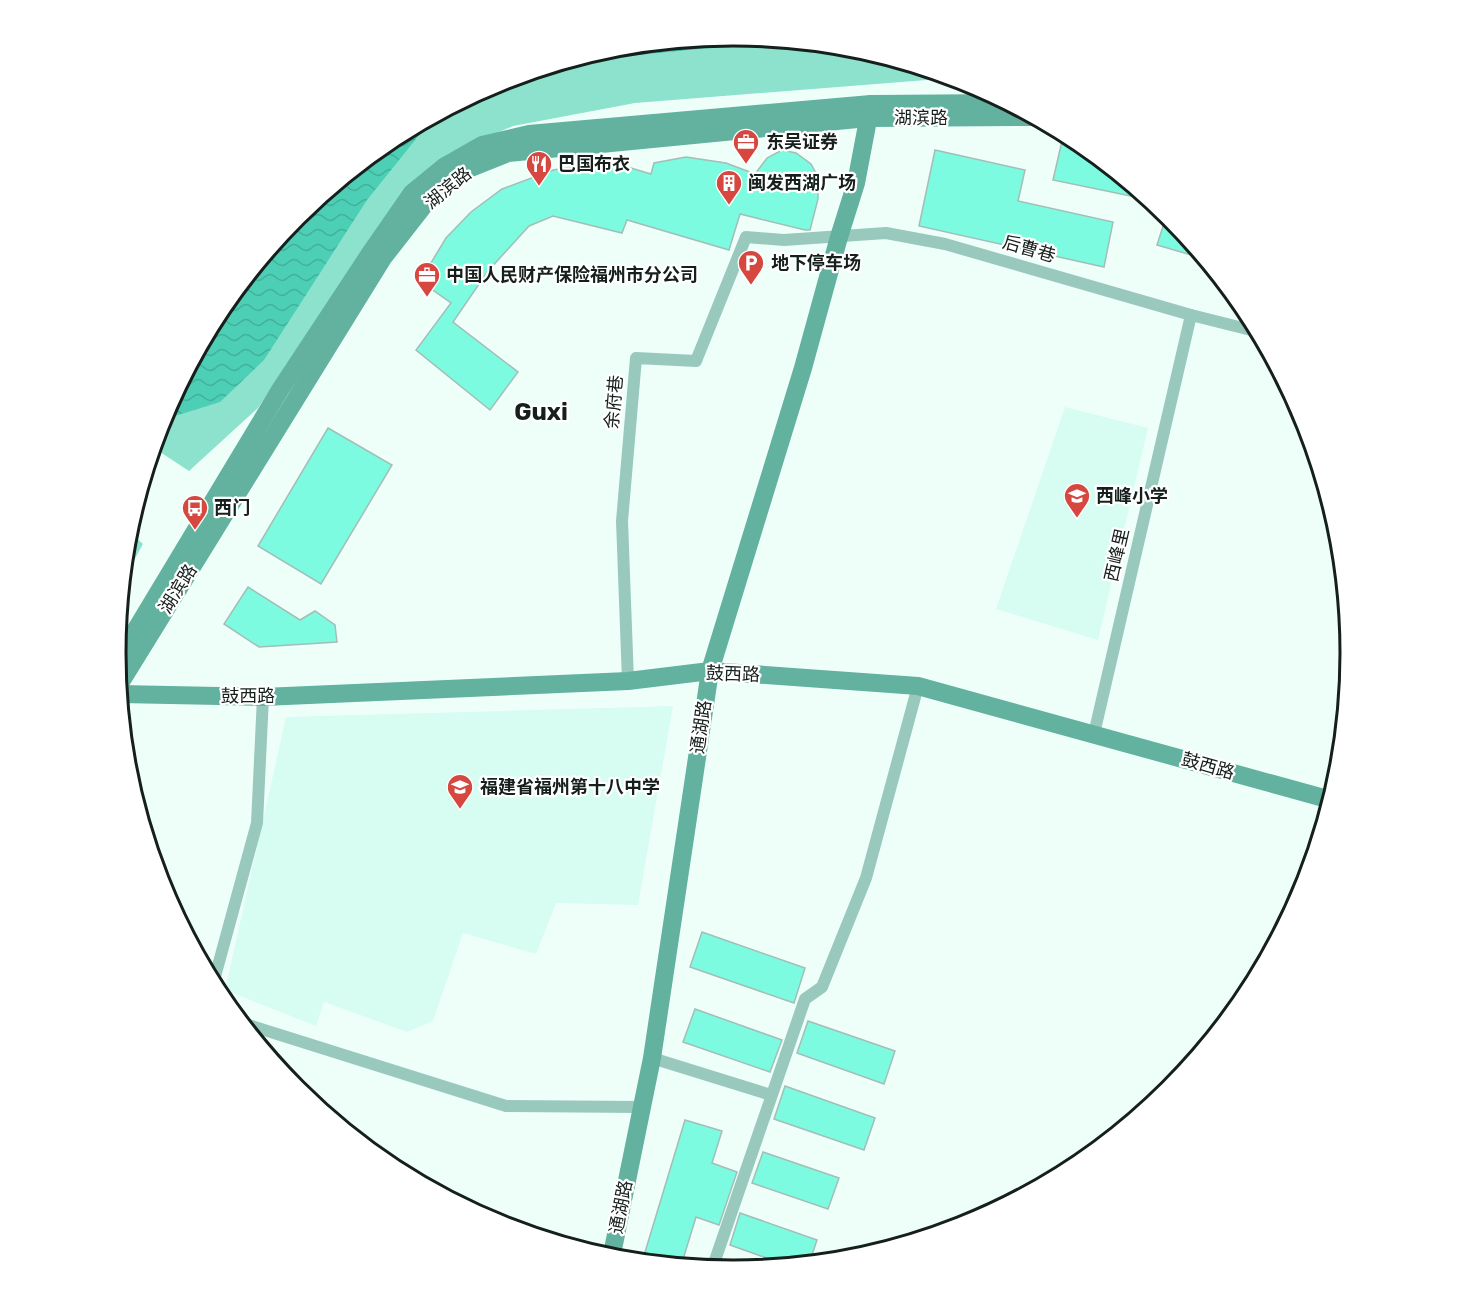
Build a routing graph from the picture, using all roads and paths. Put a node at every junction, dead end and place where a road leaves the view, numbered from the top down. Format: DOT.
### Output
graph roads {
  1 [pos="991,104"];
  2 [pos="869,111"];
  3 [pos="1015,116"];
  4 [pos="839,237"];
  5 [pos="784,240"];
  6 [pos="1191,315"];
  7 [pos="1246,329"];
  8 [pos="126,645"];
  9 [pos="710,671"];
  10 [pos="127,672"];
  11 [pos="628,681"];
  12 [pos="918,686"];
  13 [pos="128,694"];
  14 [pos="264,697"];
  15 [pos="1094,734"];
  16 [pos="1323,798"];
  17 [pos="217,971"];
  18 [pos="255,1027"];
  19 [pos="652,1058"];
  20 [pos="771,1095"];
  21 [pos="641,1107"];
  22 [pos="613,1249"];
  23 [pos="715,1260"];
  1 -- 2 [label="street, 湖滨路"];
  2 -- 3 [label="street, 湖滨路"];
  2 -- 4 [label="street, 通湖路"];
  2 -- 8 [label="street, 湖滨路"];
  2 -- 10 [label="street, 湖滨路"];
  4 -- 5 [label="street, 后曹巷"];
  4 -- 6 [label="street, 后曹巷"];
  4 -- 9 [label="street, 通湖路"];
  5 -- 11 [label="street, 余府巷"];
  6 -- 7 [label="street, 后曹巷"];
  6 -- 15 [label="street, 西峰里"];
  9 -- 11 [label="street, 鼓西路"];
  9 -- 12 [label="street, 鼓西路"];
  9 -- 19 [label="street, 通湖路"];
  11 -- 14 [label="street, 鼓西路"];
  12 -- 15 [label="street, 鼓西路"];
  12 -- 20 [label="street"];
  13 -- 14 [label="street, 鼓西路"];
  14 -- 17 [label="street"];
  15 -- 16 [label="street, 鼓西路"];
  18 -- 21 [label="street"];
  19 -- 20 [label="street"];
  19 -- 21 [label="street, 通湖路"];
  20 -- 23 [label="street"];
  21 -- 22 [label="street, 通湖路"];
}
